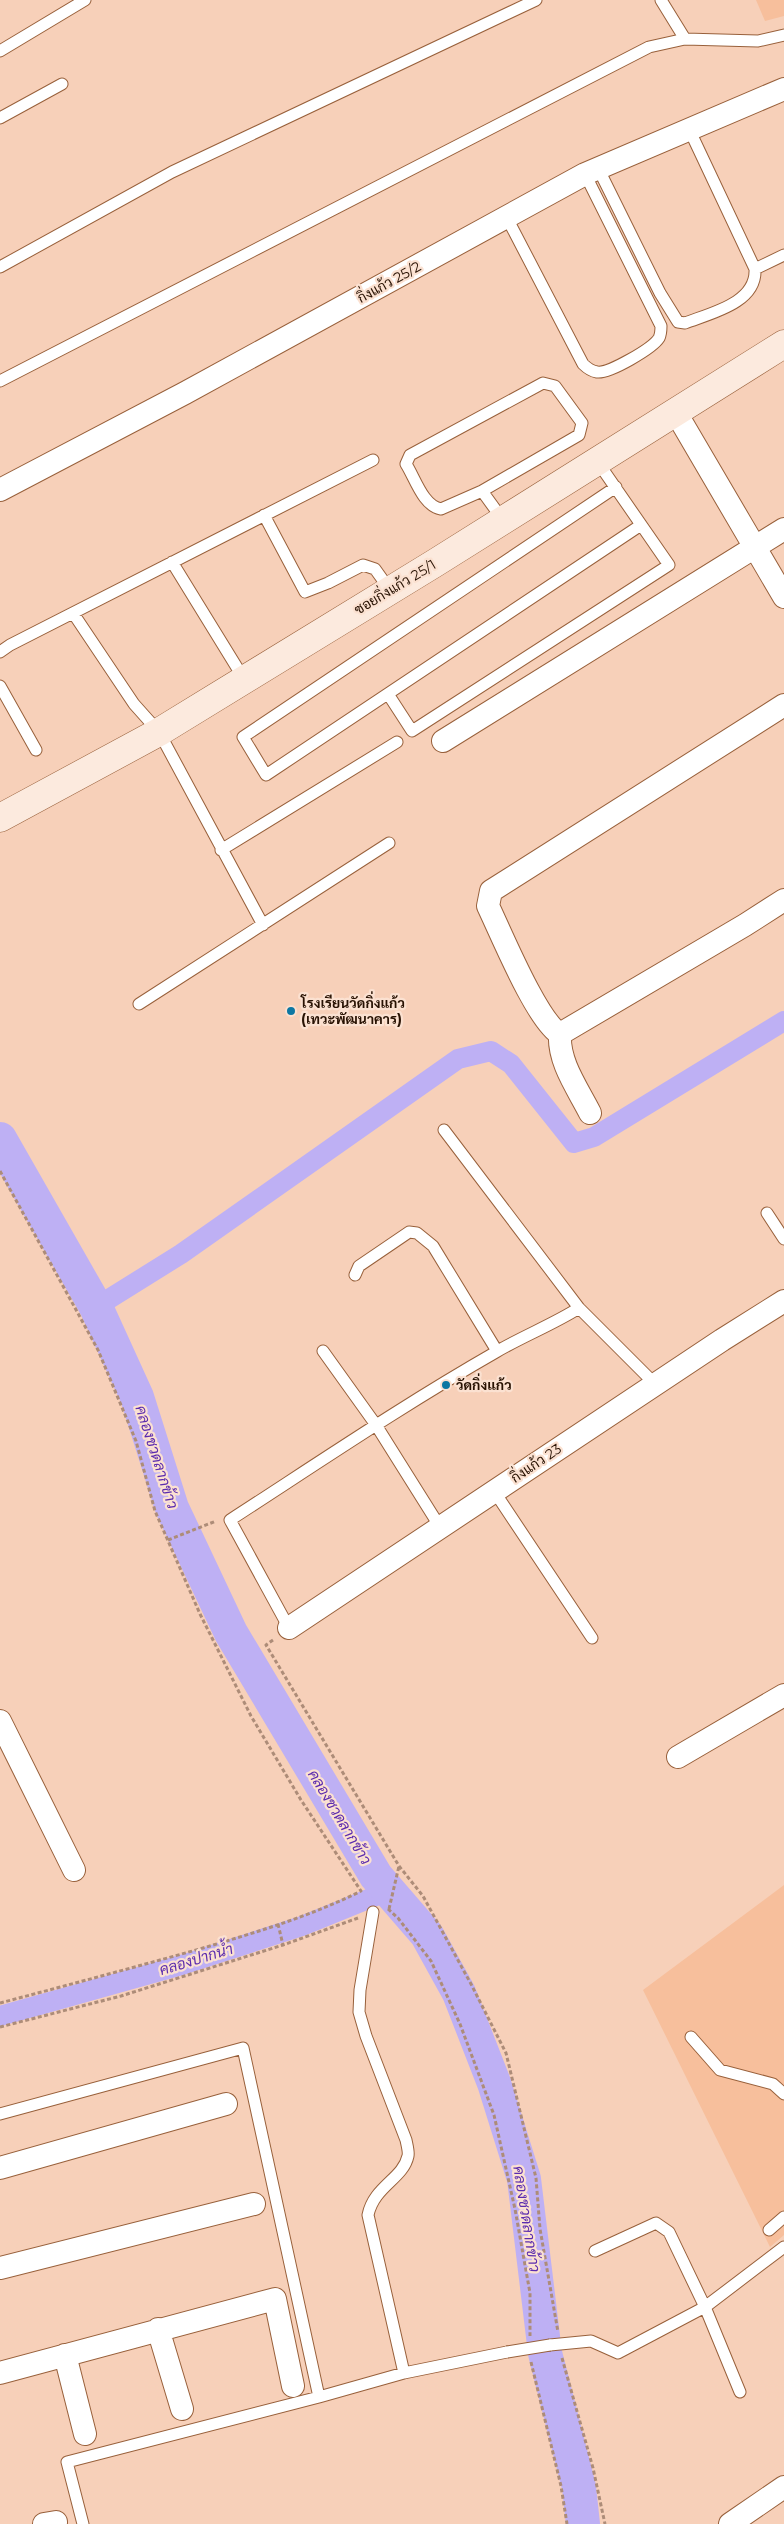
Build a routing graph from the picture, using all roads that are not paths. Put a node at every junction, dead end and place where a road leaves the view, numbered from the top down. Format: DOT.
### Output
graph roads {
  1 [pos="85,0"];
  2 [pos="536,0"];
  3 [pos="661,0"];
  4 [pos="784,35"];
  5 [pos="685,39"];
  6 [pos="0,51"];
  7 [pos="62,84"];
  8 [pos="784,89"];
  9 [pos="0,118"];
  10 [pos="689,129"];
  11 [pos="592,171"];
  12 [pos="507,218"];
  13 [pos="784,255"];
  14 [pos="0,267"];
  15 [pos="755,268"];
  16 [pos="784,344"];
  17 [pos="0,381"];
  18 [pos="675,410"];
  19 [pos="596,459"];
  20 [pos="373,460"];
  21 [pos="616,487"];
  22 [pos="0,490"];
  23 [pos="482,491"];
  24 [pos="264,514"];
  25 [pos="503,520"];
  26 [pos="641,525"];
  27 [pos="784,529"];
  28 [pos="756,546"];
  29 [pos="172,562"];
  30 [pos="390,590"];
  31 [pos="784,597"];
  32 [pos="73,613"];
  33 [pos="0,652"];
  34 [pos="244,678"];
  35 [pos="0,686"];
  36 [pos="388,694"];
  37 [pos="784,705"];
  38 [pos="159,732"];
  39 [pos="443,741"];
  40 [pos="397,742"];
  41 [pos="36,750"];
  42 [pos="0,818"];
  43 [pos="388,843"];
  44 [pos="221,850"];
  45 [pos="784,900"];
  46 [pos="263,925"];
  47 [pos="139,1004"];
  48 [pos="560,1034"];
  49 [pos="590,1113"];
  50 [pos="444,1130"];
  51 [pos="767,1212"];
  52 [pos="784,1239"];
  53 [pos="355,1275"];
  54 [pos="784,1301"];
  55 [pos="579,1308"];
  56 [pos="323,1351"];
  57 [pos="497,1351"];
  58 [pos="655,1384"];
  59 [pos="376,1425"];
  60 [pos="494,1491"];
  61 [pos="440,1527"];
  62 [pos="289,1628"];
  63 [pos="592,1638"];
  64 [pos="784,1695"];
  65 [pos="0,1721"];
  66 [pos="678,1756"];
  67 [pos="74,1870"];
  68 [pos="373,1912"];
  69 [pos="691,2037"];
  70 [pos="784,2094"];
  71 [pos="226,2104"];
  72 [pos="0,2114"];
  73 [pos="0,2168"];
  74 [pos="254,2204"];
  75 [pos="784,2216"];
  76 [pos="769,2230"];
  77 [pos="784,2247"];
  78 [pos="595,2251"];
  79 [pos="0,2268"];
  80 [pos="705,2307"];
  81 [pos="158,2329"];
  82 [pos="65,2355"];
  83 [pos="0,2373"];
  84 [pos="404,2373"];
  85 [pos="293,2386"];
  86 [pos="740,2392"];
  87 [pos="319,2398"];
  88 [pos="182,2409"];
  89 [pos="85,2434"];
  90 [pos="784,2487"];
  91 [pos="83,2524"];
  92 [pos="730,2524"];
  1 -- 6 [label="lane"];
  2 -- 14 [label="lane"];
  3 -- 5 [label="lane"];
  4 -- 5 [label="lane"];
  5 -- 17 [label="lane"];
  7 -- 9 [label="lane"];
  8 -- 10 [label="street, กิ่งแก้ว 25/2"];
  10 -- 11 [label="street, กิ่งแก้ว 25/2"];
  10 -- 15 [label="lane"];
  11 -- 12 [label="street, กิ่งแก้ว 25/2"];
  11 -- 12 [label="lane"];
  11 -- 15 [label="lane"];
  12 -- 22 [label="street, กิ่งแก้ว 25/2"];
  13 -- 15 [label="lane"];
  16 -- 18 [label="street, ซอยกิ่งแก้ว 25/1"];
  18 -- 19 [label="street, ซอยกิ่งแก้ว 25/1"];
  18 -- 28 [label="street"];
  19 -- 21 [label="lane"];
  19 -- 25 [label="street, ซอยกิ่งแก้ว 25/1"];
  20 -- 24 [label="lane"];
  21 -- 26 [label="lane"];
  21 -- 36 [label="lane"];
  23 -- 23 [label="lane"];
  23 -- 25 [label="lane"];
  24 -- 29 [label="lane"];
  24 -- 30 [label="lane"];
  25 -- 30 [label="street, ซอยกิ่งแก้ว 25/1"];
  26 -- 36 [label="lane"];
  26 -- 36 [label="lane"];
  27 -- 28 [label="street"];
  28 -- 31 [label="street"];
  28 -- 39 [label="street"];
  29 -- 32 [label="lane"];
  29 -- 34 [label="lane"];
  30 -- 34 [label="street, ซอยกิ่งแก้ว 25/1"];
  32 -- 33 [label="lane"];
  32 -- 38 [label="lane"];
  34 -- 38 [label="street, ซอยกิ่งแก้ว 25/1"];
  35 -- 41 [label="lane"];
  37 -- 48 [label="street"];
  38 -- 42 [label="street, ซอยกิ่งแก้ว 25/1"];
  38 -- 44 [label="lane"];
  40 -- 44 [label="lane"];
  43 -- 46 [label="lane"];
  44 -- 46 [label="lane"];
  45 -- 48 [label="street"];
  46 -- 47 [label="lane"];
  48 -- 49 [label="street"];
  50 -- 55 [label="lane"];
  51 -- 52 [label="lane"];
  53 -- 57 [label="lane"];
  54 -- 58 [label="street, กิ่งแก้ว 23"];
  55 -- 57 [label="lane"];
  55 -- 58 [label="lane"];
  56 -- 59 [label="lane"];
  57 -- 59 [label="lane"];
  58 -- 60 [label="street, กิ่งแก้ว 23"];
  59 -- 61 [label="lane"];
  59 -- 62 [label="lane"];
  60 -- 61 [label="street, กิ่งแก้ว 23"];
  60 -- 63 [label="lane"];
  61 -- 62 [label="street, กิ่งแก้ว 23"];
  64 -- 66 [label="street"];
  65 -- 67 [label="street"];
  68 -- 84 [label="lane"];
  69 -- 70 [label="lane"];
  71 -- 73 [label="street"];
  72 -- 87 [label="lane"];
  74 -- 79 [label="street"];
  75 -- 76 [label="lane"];
  77 -- 80 [label="lane"];
  78 -- 80 [label="lane"];
  80 -- 84 [label="lane, bridge"];
  80 -- 86 [label="lane"];
  81 -- 82 [label="street"];
  81 -- 85 [label="street"];
  81 -- 88 [label="street"];
  82 -- 83 [label="street"];
  82 -- 89 [label="street"];
  84 -- 87 [label="lane"];
  87 -- 91 [label="lane"];
  90 -- 92 [label="street"];
}
